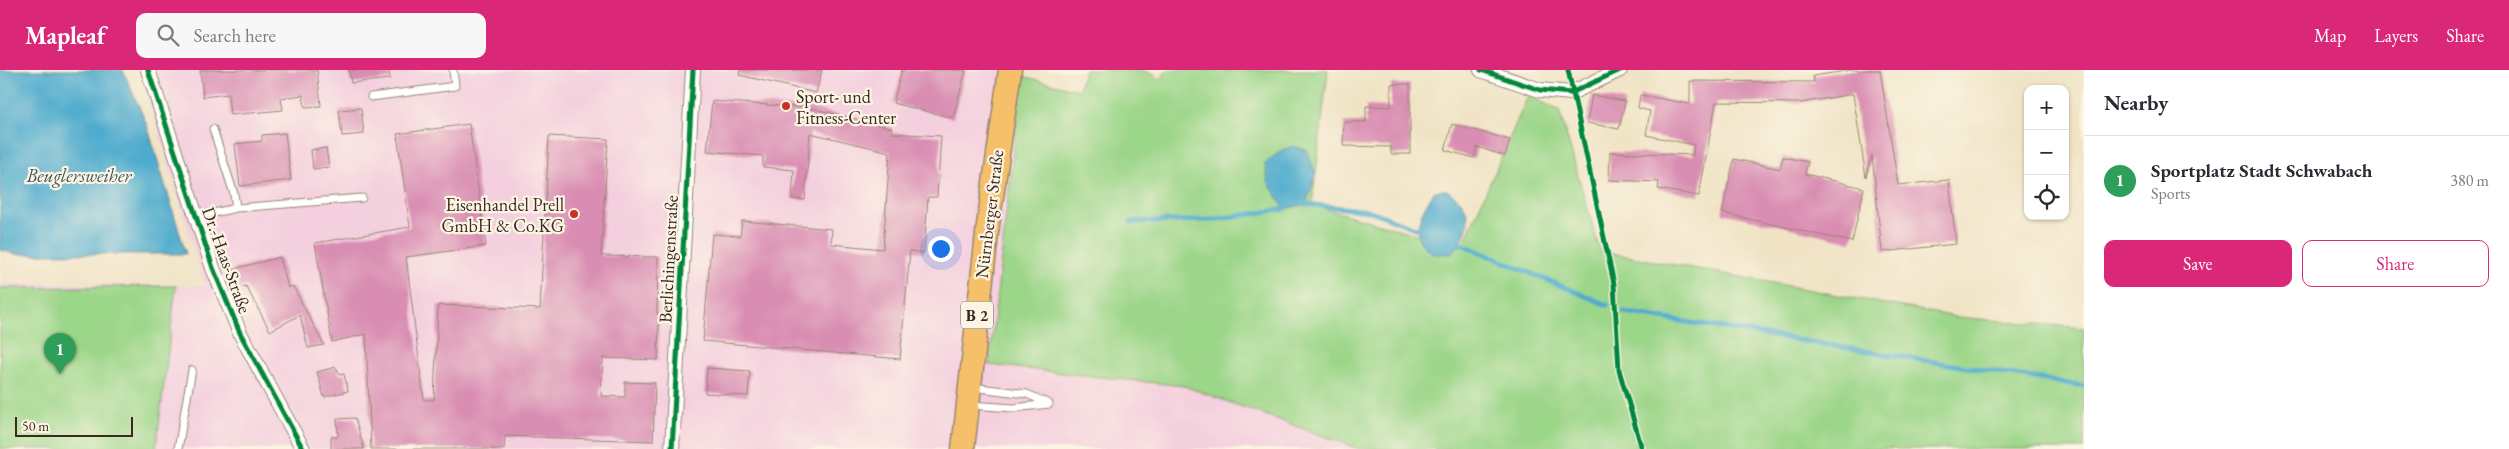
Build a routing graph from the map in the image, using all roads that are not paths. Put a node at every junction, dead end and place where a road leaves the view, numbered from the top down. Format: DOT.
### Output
graph roads {
  1 [pos="148,70"];
  2 [pos="453,70"];
  3 [pos="693,70"];
  4 [pos="1010,70"];
  5 [pos="1481,70"];
  6 [pos="1620,70"];
  7 [pos="371,97"];
  8 [pos="213,129"];
  9 [pos="362,198"];
  10 [pos="236,208"];
  11 [pos="196,217"];
  12 [pos="192,370"];
  13 [pos="968,395"];
  14 [pos="178,449"];
  15 [pos="303,449"];
  16 [pos="672,449"];
  17 [pos="963,449"];
  1 -- 11 [label="street, Dr.-Haas-Straße"];
  2 -- 7 [label="lane"];
  3 -- 16 [label="street, Berlichingenstraße"];
  4 -- 13 [label="main road, Nürnberger Straße / B 2"];
  5 -- 6 [label="street"];
  8 -- 10 [label="lane"];
  9 -- 10 [label="lane"];
  10 -- 11 [label="lane"];
  11 -- 15 [label="street, Dr.-Haas-Straße"];
  12 -- 14 [label="lane"];
  13 -- 13 [label="lane"];
  13 -- 17 [label="main road, Nürnberger Straße / B 2"];
}
